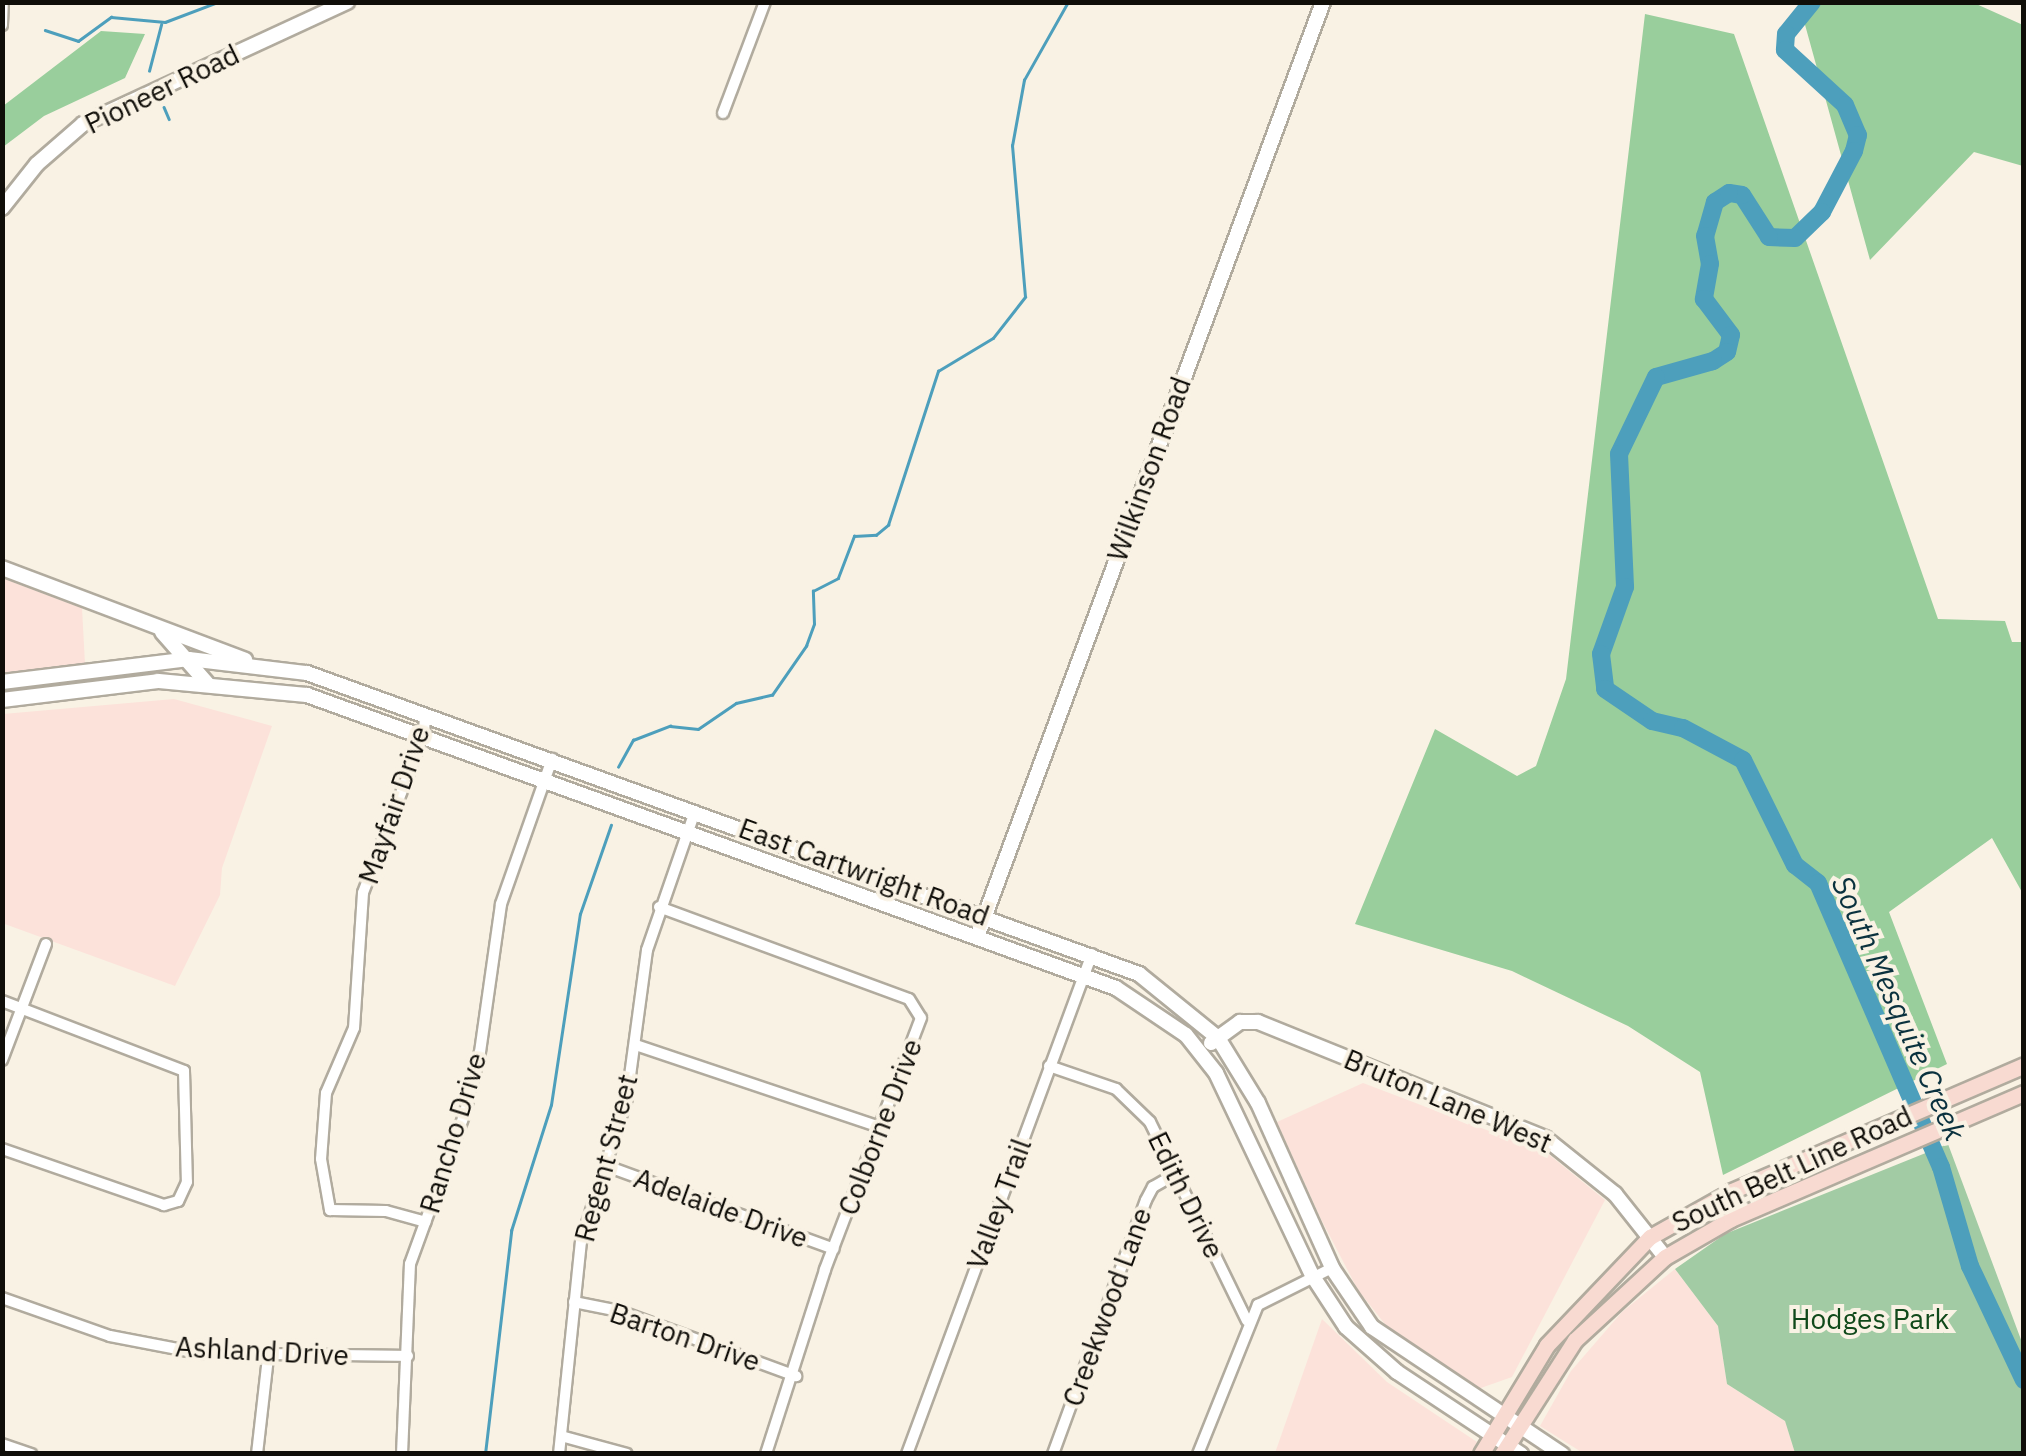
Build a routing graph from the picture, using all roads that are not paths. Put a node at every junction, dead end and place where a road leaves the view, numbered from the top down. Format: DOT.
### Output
graph roads {
  1 [pos="3,2"];
  2 [pos="347,2"];
  3 [pos="764,2"];
  4 [pos="1323,2"];
  5 [pos="2,25"];
  6 [pos="723,113"];
  7 [pos="2,208"];
  8 [pos="2,568"];
  9 [pos="148,624"];
  10 [pos="189,660"];
  11 [pos="256,664"];
  12 [pos="280,668"];
  13 [pos="53,676"];
  14 [pos="2,682"];
  15 [pos="207,683"];
  16 [pos="275,690"];
  17 [pos="55,695"];
  18 [pos="2,700"];
  19 [pos="425,714"];
  20 [pos="424,733"];
  21 [pos="552,759"];
  22 [pos="544,778"];
  23 [pos="695,810"];
  24 [pos="688,830"];
  25 [pos="659,907"];
  26 [pos="984,915"];
  27 [pos="977,936"];
  28 [pos="46,944"];
  29 [pos="1092,954"];
  30 [pos="1084,976"];
  31 [pos="2,1001"];
  32 [pos="22,1008"];
  33 [pos="1218,1038"];
  34 [pos="636,1045"];
  35 [pos="1200,1052"];
  36 [pos="2,1060"];
  37 [pos="2024,1065"];
  38 [pos="1050,1066"];
  39 [pos="2024,1093"];
  40 [pos="880,1127"];
  41 [pos="2,1149"];
  42 [pos="609,1167"];
  43 [pos="1177,1174"];
  44 [pos="426,1222"];
  45 [pos="1650,1237"];
  46 [pos="834,1250"];
  47 [pos="1665,1257"];
  48 [pos="1332,1268"];
  49 [pos="1312,1276"];
  50 [pos="2,1298"];
  51 [pos="574,1302"];
  52 [pos="1247,1321"];
  53 [pos="408,1356"];
  54 [pos="268,1357"];
  55 [pos="796,1376"];
  56 [pos="1500,1416"];
  57 [pos="1517,1426"];
  58 [pos="1490,1434"];
  59 [pos="561,1436"];
  60 [pos="2,1444"];
  61 [pos="1504,1449"];
  62 [pos="31,1454"];
  63 [pos="257,1454"];
  64 [pos="402,1454"];
  65 [pos="559,1454"];
  66 [pos="627,1454"];
  67 [pos="766,1454"];
  68 [pos="907,1454"];
  69 [pos="1053,1454"];
  70 [pos="1198,1454"];
  71 [pos="1481,1454"];
  72 [pos="1522,1454"];
  73 [pos="1562,1454"];
  1 -- 5 [label="street"];
  2 -- 7 [label="main road, Pioneer Road"];
  3 -- 6 [label="street"];
  4 -- 26 [label="main road, Wilkinson Road"];
  8 -- 9 [label="main road"];
  9 -- 10 [label="main road"];
  9 -- 11 [label="main road"];
  10 -- 11 [label="main road, East Cartwright Road"];
  10 -- 13 [label="main road, East Cartwright Road"];
  10 -- 15 [label="main road"];
  11 -- 12 [label="main road, East Cartwright Road"];
  12 -- 16 [label="main road"];
  12 -- 19 [label="main road, East Cartwright Road"];
  13 -- 14 [label="main road, East Cartwright Road"];
  13 -- 17 [label="main road"];
  15 -- 16 [label="main road, East Cartwright Road"];
  15 -- 17 [label="main road, East Cartwright Road"];
  16 -- 20 [label="main road, East Cartwright Road"];
  17 -- 18 [label="main road, East Cartwright Road"];
  19 -- 20 [label="street, Mayfair Drive"];
  19 -- 21 [label="main road, East Cartwright Road"];
  20 -- 22 [label="main road, East Cartwright Road"];
  20 -- 44 [label="street, Mayfair Drive"];
  21 -- 22 [label="street, Rancho Drive"];
  21 -- 23 [label="main road, East Cartwright Road"];
  22 -- 24 [label="main road, East Cartwright Road"];
  22 -- 44 [label="street, Rancho Drive"];
  23 -- 24 [label="street, Regent Street"];
  23 -- 26 [label="main road, East Cartwright Road"];
  24 -- 25 [label="street, Regent Street"];
  24 -- 27 [label="main road, East Cartwright Road"];
  25 -- 34 [label="street, Regent Street"];
  25 -- 40 [label="street, Colborne Drive"];
  26 -- 27 [label="main road, Wilkinson Road"];
  26 -- 29 [label="main road, East Cartwright Road"];
  27 -- 30 [label="main road, East Cartwright Road"];
  28 -- 32 [label="street"];
  29 -- 30 [label="street, Valley Trail"];
  29 -- 33 [label="main road, East Cartwright Road"];
  30 -- 35 [label="main road, East Cartwright Road"];
  30 -- 38 [label="street, Valley Trail"];
  31 -- 32 [label="street"];
  32 -- 36 [label="street"];
  32 -- 41 [label="street"];
  33 -- 35 [label="main road, Bruton Lane West"];
  33 -- 45 [label="main road, Bruton Lane West"];
  33 -- 48 [label="main road, East Cartwright Road"];
  34 -- 40 [label="street"];
  34 -- 42 [label="street, Regent Street"];
  35 -- 49 [label="main road, East Cartwright Road"];
  37 -- 45 [label="main road, South Belt Line Road"];
  38 -- 43 [label="street, Edith Drive"];
  38 -- 68 [label="street, Valley Trail"];
  39 -- 47 [label="main road, South Belt Line Road"];
  40 -- 46 [label="street, Colborne Drive"];
  42 -- 46 [label="street, Adelaide Drive"];
  42 -- 51 [label="street, Regent Street"];
  43 -- 52 [label="street, Edith Drive"];
  43 -- 69 [label="street, Creekwood Lane"];
  44 -- 53 [label="street, Rancho Drive"];
  45 -- 47 [label="main road, Bruton Lane West"];
  45 -- 56 [label="main road, South Belt Line Road"];
  46 -- 55 [label="street, Colborne Drive"];
  47 -- 57 [label="main road, South Belt Line Road"];
  48 -- 49 [label="street"];
  48 -- 56 [label="main road, East Cartwright Road"];
  49 -- 52 [label="street"];
  49 -- 58 [label="main road, East Cartwright Road"];
  50 -- 54 [label="street, Ashland Drive"];
  51 -- 55 [label="street, Barton Drive"];
  51 -- 59 [label="street, Regent Street"];
  52 -- 70 [label="street"];
  53 -- 54 [label="street, Ashland Drive"];
  53 -- 64 [label="street, Rancho Drive"];
  54 -- 63 [label="street"];
  55 -- 67 [label="street, Colborne Drive"];
  56 -- 57 [label="main road, East Cartwright Road"];
  56 -- 58 [label="main road, South Belt Line Road"];
  57 -- 61 [label="main road, South Belt Line Road"];
  57 -- 73 [label="main road, East Cartwright Road"];
  58 -- 61 [label="main road, East Cartwright Road"];
  58 -- 71 [label="main road, South Belt Line Road"];
  59 -- 65 [label="street, Regent Street"];
  59 -- 66 [label="street"];
  60 -- 62 [label="street"];
  61 -- 72 [label="main road, East Cartwright Road"];
}
